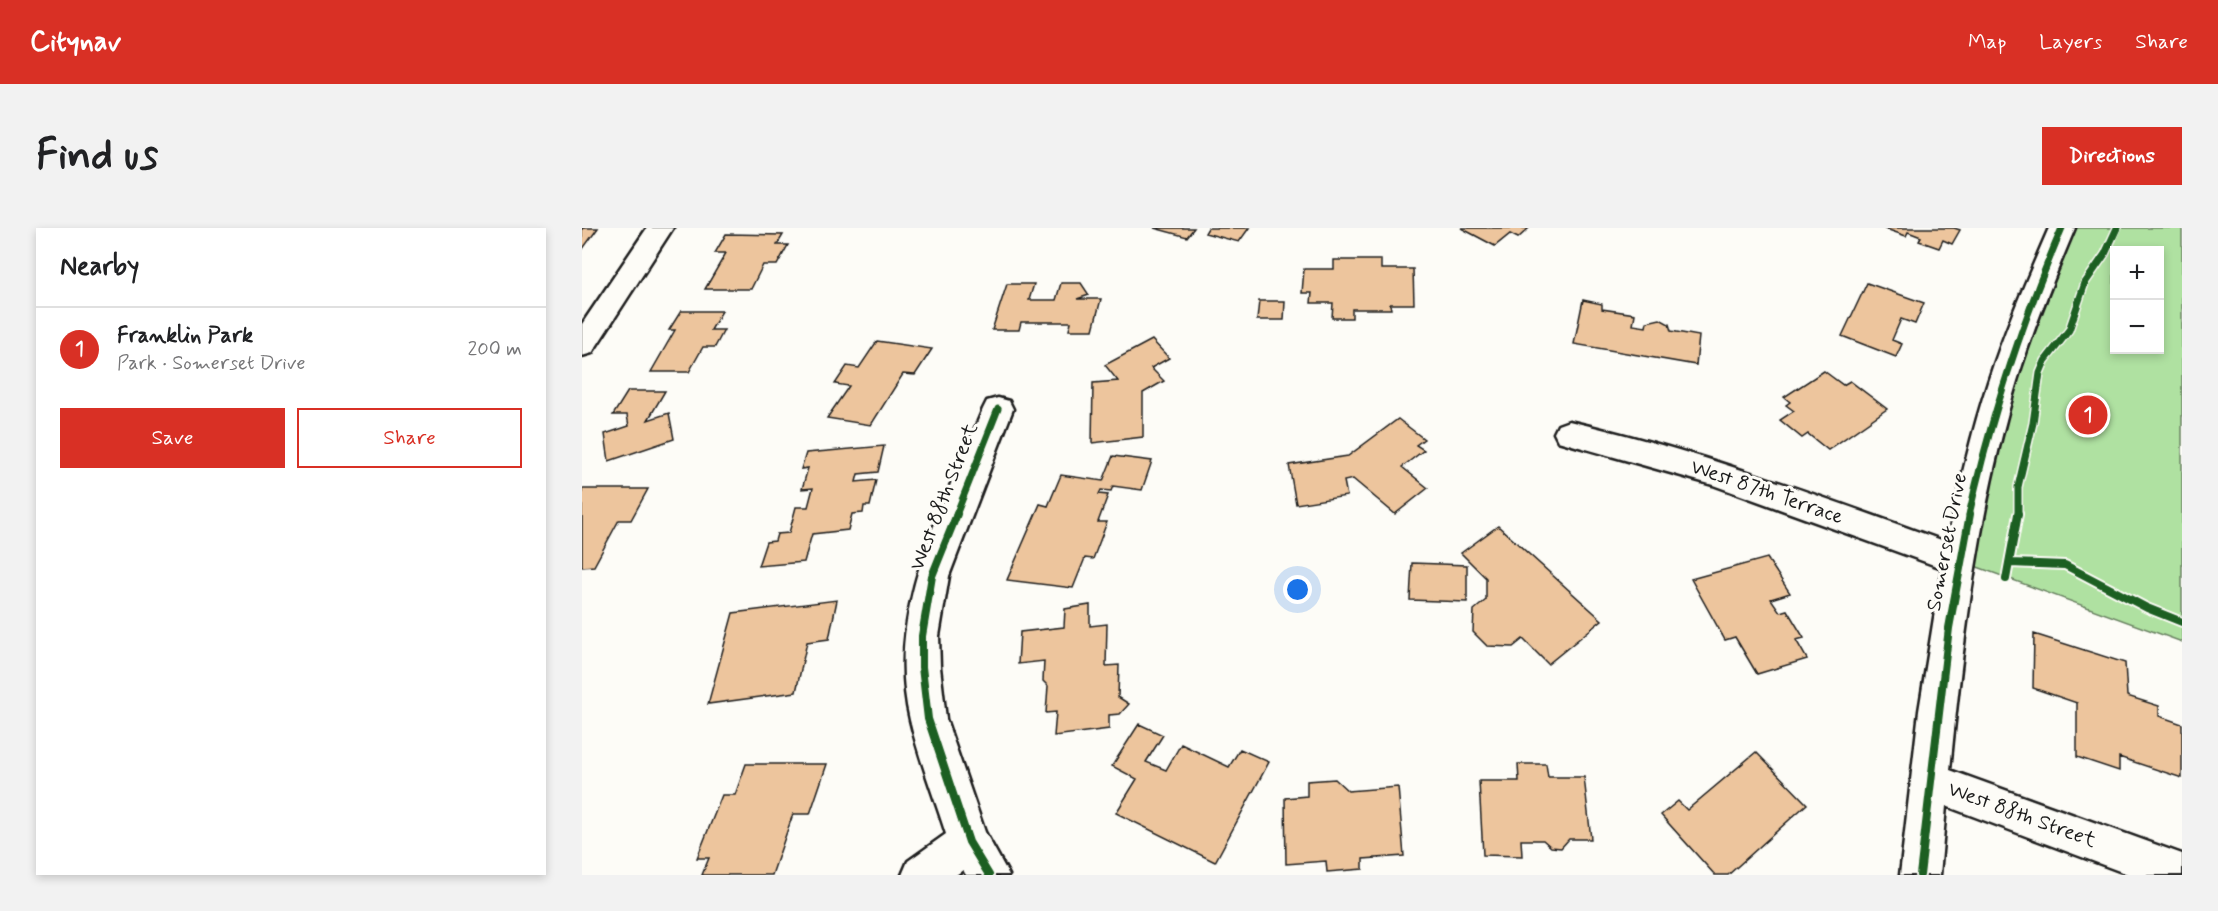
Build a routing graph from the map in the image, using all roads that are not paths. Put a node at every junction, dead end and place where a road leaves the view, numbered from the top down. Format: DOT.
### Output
graph roads {
  1 [pos="660,228"];
  2 [pos="2062,228"];
  3 [pos="582,346"];
  4 [pos="998,409"];
  5 [pos="1569,433"];
  6 [pos="1961,561"];
  7 [pos="1929,781"];
  8 [pos="979,859"];
  9 [pos="2182,874"];
  10 [pos="922,875"];
  11 [pos="1920,875"];
  1 -- 3 [label="street"];
  2 -- 6 [label="street, Somerset Drive"];
  4 -- 8 [label="street, West 88th Street"];
  5 -- 6 [label="street, West 87th Terrace"];
  6 -- 7 [label="street, Somerset Drive"];
  7 -- 9 [label="street, West 88th Street"];
  7 -- 11 [label="street, Somerset Drive"];
  8 -- 10 [label="street, West 88th Street"];
}
